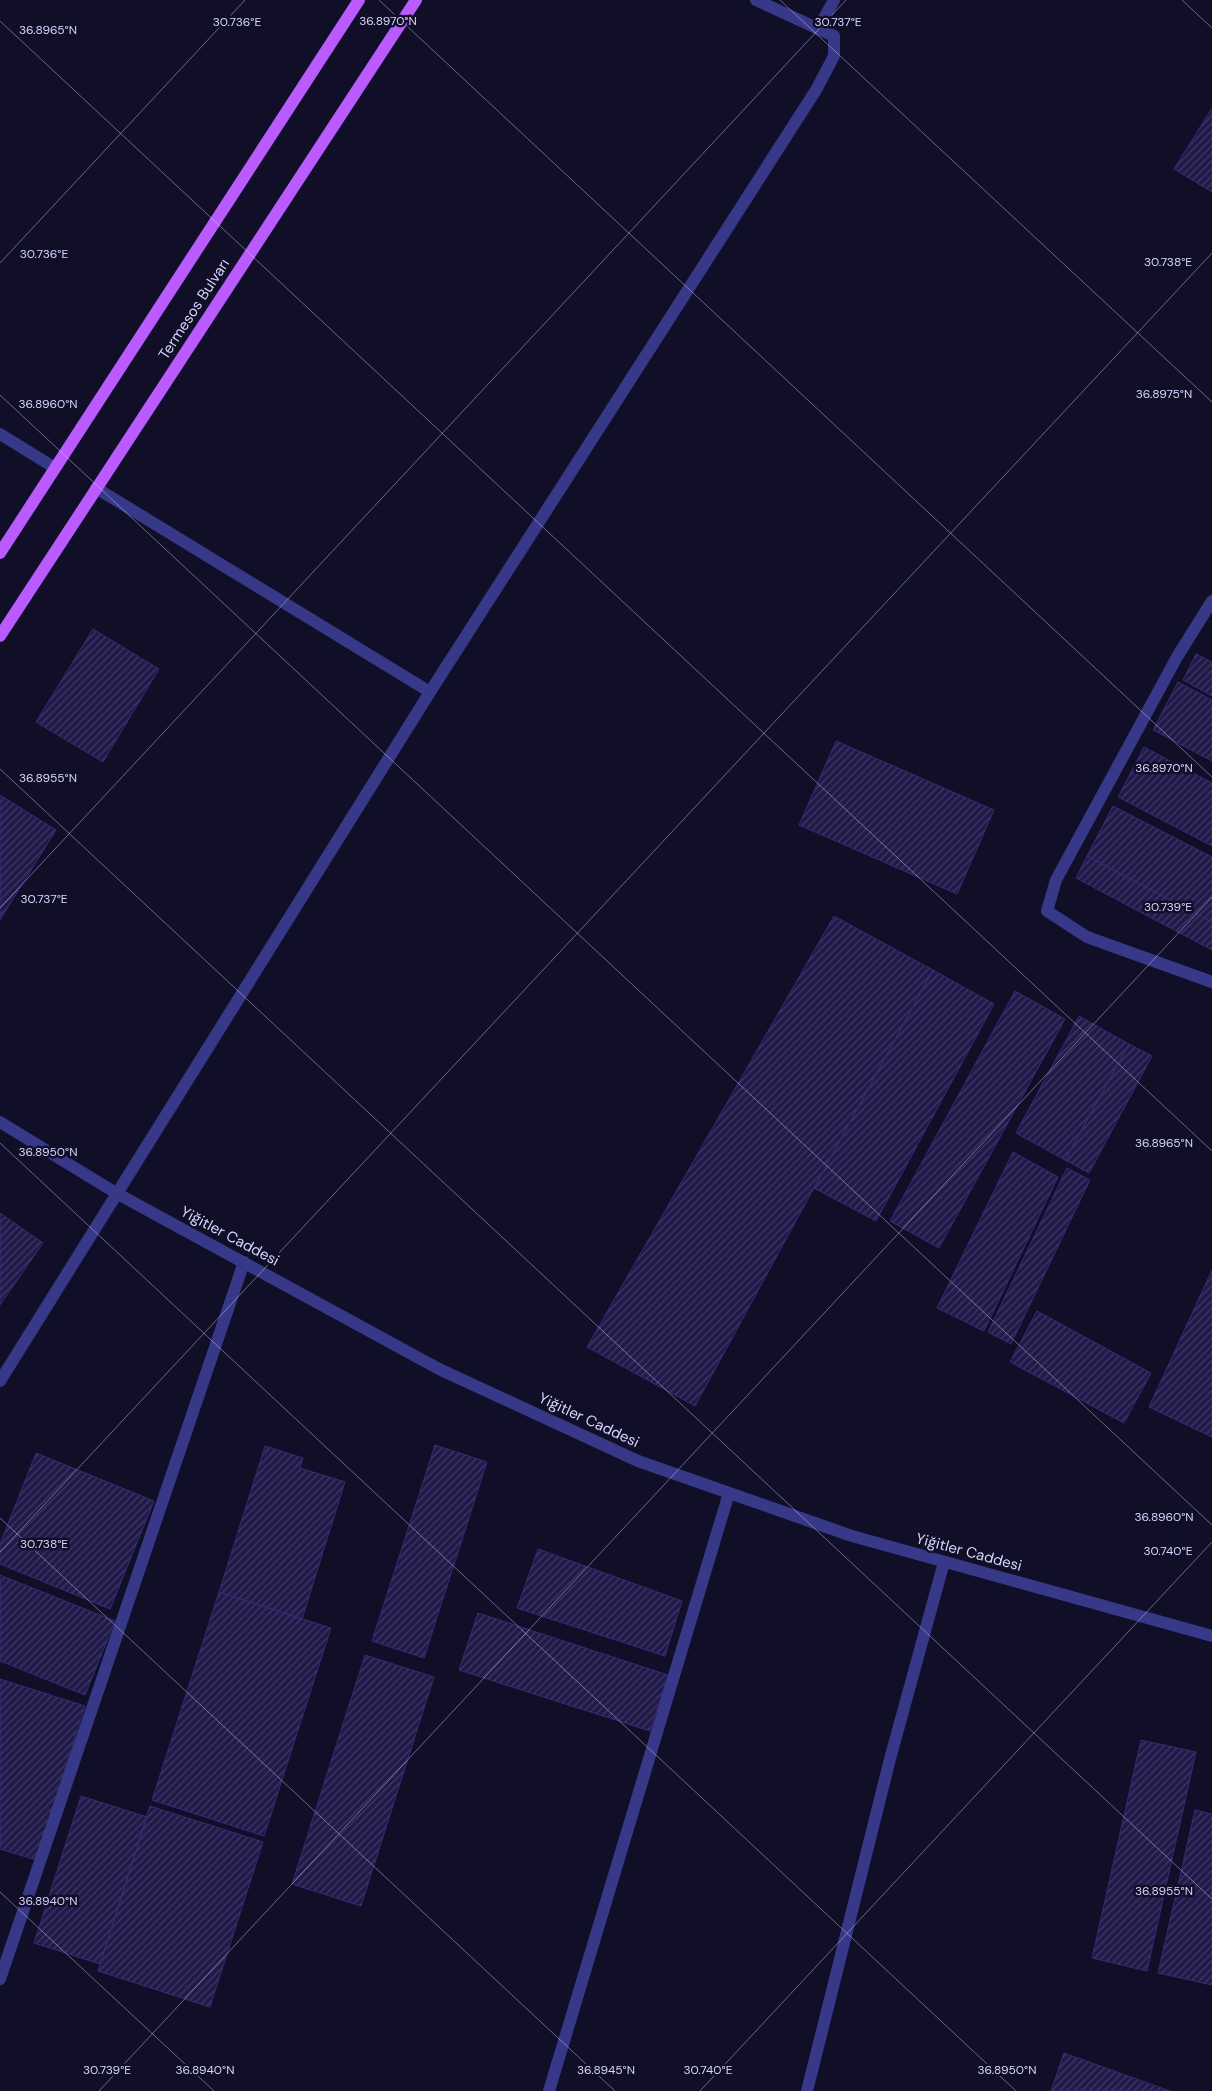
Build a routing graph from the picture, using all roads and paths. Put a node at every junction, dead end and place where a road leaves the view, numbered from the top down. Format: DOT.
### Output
graph roads {
  1 [pos="360,0"];
  2 [pos="416,0"];
  3 [pos="756,0"];
  4 [pos="834,0"];
  5 [pos="818,29"];
  6 [pos="0,434"];
  7 [pos="55,468"];
  8 [pos="96,488"];
  9 [pos="0,553"];
  10 [pos="1212,601"];
  11 [pos="0,636"];
  12 [pos="430,692"];
  13 [pos="1212,982"];
  14 [pos="0,1122"];
  15 [pos="116,1193"];
  16 [pos="244,1262"];
  17 [pos="0,1381"];
  18 [pos="729,1493"];
  19 [pos="944,1562"];
  20 [pos="1212,1636"];
  21 [pos="0,1979"];
  22 [pos="549,2091"];
  23 [pos="807,2091"];
  1 -- 7 [label="main road, Termesos Bulvarı"];
  2 -- 8 [label="main road, Termesos Bulvarı"];
  3 -- 5 [label="street"];
  4 -- 5 [label="street"];
  5 -- 12 [label="street"];
  6 -- 7 [label="street"];
  7 -- 9 [label="main road, Termesos Bulvarı"];
  8 -- 11 [label="main road, Termesos Bulvarı"];
  8 -- 12 [label="street"];
  10 -- 13 [label="street"];
  12 -- 15 [label="street"];
  14 -- 15 [label="street, Yiğitler Caddesi"];
  15 -- 16 [label="street, Yiğitler Caddesi"];
  15 -- 17 [label="street"];
  16 -- 18 [label="street, Yiğitler Caddesi"];
  16 -- 21 [label="street"];
  18 -- 19 [label="street, Yiğitler Caddesi"];
  18 -- 22 [label="street"];
  19 -- 20 [label="street, Yiğitler Caddesi"];
  19 -- 23 [label="street"];
}
